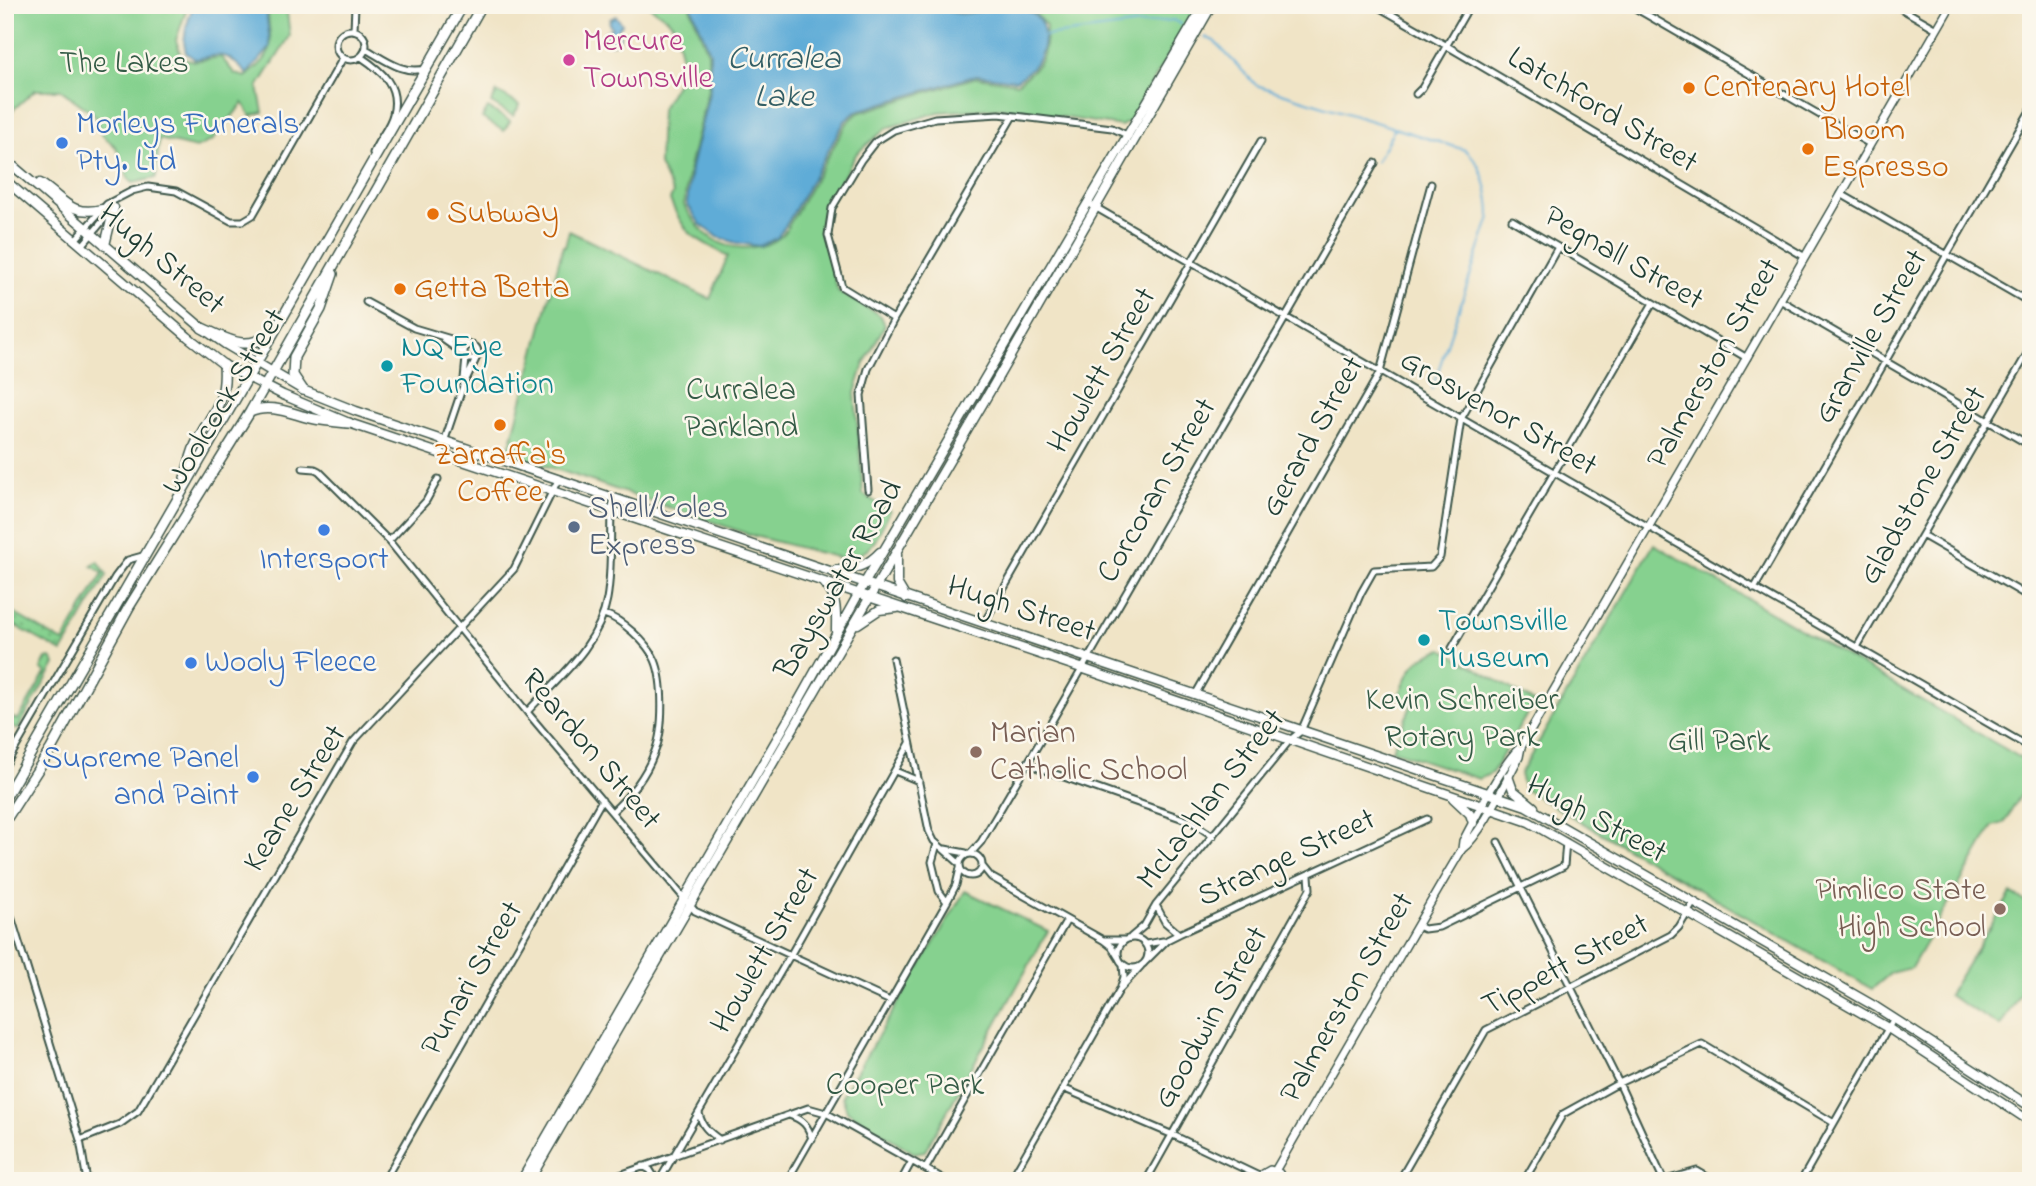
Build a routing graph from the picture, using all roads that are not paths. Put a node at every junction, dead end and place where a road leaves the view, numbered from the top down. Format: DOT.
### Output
graph roads {
  1 [pos="355,5"];
  2 [pos="463,5"];
  3 [pos="482,5"];
  4 [pos="1204,5"];
  5 [pos="1212,5"];
  6 [pos="1375,5"];
  7 [pos="1470,5"];
  8 [pos="1630,5"];
  9 [pos="1895,5"];
  10 [pos="1951,5"];
  11 [pos="1937,29"];
  12 [pos="354,30"];
  13 [pos="1447,46"];
  14 [pos="366,49"];
  15 [pos="360,57"];
  16 [pos="343,58"];
  17 [pos="428,68"];
  18 [pos="1416,94"];
  19 [pos="2031,109"];
  20 [pos="1013,116"];
  21 [pos="1131,138"];
  22 [pos="1261,141"];
  23 [pos="1870,144"];
  24 [pos="5,159"];
  25 [pos="1375,163"];
  26 [pos="24,175"];
  27 [pos="363,179"];
  28 [pos="5,180"];
  29 [pos="1431,184"];
  30 [pos="1842,194"];
  31 [pos="119,199"];
  32 [pos="1092,205"];
  33 [pos="114,208"];
  34 [pos="102,209"];
  35 [pos="1512,220"];
  36 [pos="88,231"];
  37 [pos="79,243"];
  38 [pos="106,245"];
  39 [pos="1558,247"];
  40 [pos="342,250"];
  41 [pos="1946,255"];
  42 [pos="1805,257"];
  43 [pos="1191,262"];
  44 [pos="1780,300"];
  45 [pos="366,302"];
  46 [pos="1653,303"];
  47 [pos="2031,303"];
  48 [pos="1286,317"];
  49 [pos="894,319"];
  50 [pos="202,328"];
  51 [pos="275,331"];
  52 [pos="441,338"];
  53 [pos="471,345"];
  54 [pos="2031,347"];
  55 [pos="465,356"];
  56 [pos="477,357"];
  57 [pos="1747,358"];
  58 [pos="1885,361"];
  59 [pos="255,363"];
  60 [pos="224,365"];
  61 [pos="1380,372"];
  62 [pos="272,374"];
  63 [pos="247,378"];
  64 [pos="265,386"];
  65 [pos="463,386"];
  66 [pos="303,390"];
  67 [pos="250,412"];
  68 [pos="1461,419"];
  69 [pos="1988,421"];
  70 [pos="349,424"];
  71 [pos="444,441"];
  72 [pos="2031,446"];
  73 [pos="440,454"];
  74 [pos="303,468"];
  75 [pos="1554,473"];
  76 [pos="438,479"];
  77 [pos="558,480"];
  78 [pos="868,490"];
  79 [pos="180,493"];
  80 [pos="553,493"];
  81 [pos="614,498"];
  82 [pos="611,512"];
  83 [pos="1648,527"];
  84 [pos="1922,535"];
  85 [pos="389,541"];
  86 [pos="888,543"];
  87 [pos="897,551"];
  88 [pos="146,555"];
  89 [pos="826,570"];
  90 [pos="824,582"];
  91 [pos="864,584"];
  92 [pos="876,588"];
  93 [pos="1754,589"];
  94 [pos="858,594"];
  95 [pos="870,598"];
  96 [pos="906,598"];
  97 [pos="2031,598"];
  98 [pos="900,608"];
  99 [pos="604,614"];
  100 [pos="984,623"];
  101 [pos="854,627"];
  102 [pos="459,629"];
  103 [pos="836,634"];
  104 [pos="1452,648"];
  105 [pos="1857,648"];
  106 [pos="1088,658"];
  107 [pos="893,659"];
  108 [pos="1081,668"];
  109 [pos="1195,695"];
  110 [pos="527,712"];
  111 [pos="1301,731"];
  112 [pos="1290,740"];
  113 [pos="911,743"];
  114 [pos="1521,747"];
  115 [pos="2031,748"];
  116 [pos="1027,764"];
  117 [pos="5,766"];
  118 [pos="895,771"];
  119 [pos="1508,776"];
  120 [pos="919,781"];
  121 [pos="1447,793"];
  122 [pos="1492,796"];
  123 [pos="5,797"];
  124 [pos="602,800"];
  125 [pos="1486,807"];
  126 [pos="612,812"];
  127 [pos="1538,812"];
  128 [pos="1427,819"];
  129 [pos="5,821"];
  130 [pos="1473,823"];
  131 [pos="1213,836"];
  132 [pos="1566,841"];
  133 [pos="981,842"];
  134 [pos="1498,842"];
  135 [pos="940,846"];
  136 [pos="1462,849"];
  137 [pos="969,853"];
  138 [pos="981,858"];
  139 [pos="960,866"];
  140 [pos="983,867"];
  141 [pos="1310,875"];
  142 [pos="974,876"];
  143 [pos="991,877"];
  144 [pos="956,885"];
  145 [pos="1520,887"];
  146 [pos="5,897"];
  147 [pos="687,901"];
  148 [pos="947,902"];
  149 [pos="1694,902"];
  150 [pos="1156,905"];
  151 [pos="1688,912"];
  152 [pos="1067,920"];
  153 [pos="1144,926"];
  154 [pos="1417,926"];
  155 [pos="1179,934"];
  156 [pos="1131,937"];
  157 [pos="1102,940"];
  158 [pos="1124,940"];
  159 [pos="1167,940"];
  160 [pos="1144,943"];
  161 [pos="791,954"];
  162 [pos="1118,957"];
  163 [pos="1143,963"];
  164 [pos="1123,965"];
  165 [pos="1572,987"];
  166 [pos="1120,989"];
  167 [pos="890,1001"];
  168 [pos="1894,1018"];
  169 [pos="1888,1028"];
  170 [pos="1619,1083"];
  171 [pos="1065,1089"];
  172 [pos="2031,1107"];
  173 [pos="699,1112"];
  174 [pos="827,1113"];
  175 [pos="788,1115"];
  176 [pos="2031,1122"];
  177 [pos="1833,1123"];
  178 [pos="1173,1135"];
  179 [pos="812,1139"];
  180 [pos="80,1140"];
  181 [pos="720,1140"];
  182 [pos="673,1157"];
  183 [pos="912,1161"];
  184 [pos="643,1166"];
  185 [pos="926,1168"];
  186 [pos="1275,1171"];
  187 [pos="1261,1179"];
  188 [pos="525,1180"];
  189 [pos="1663,1180"];
  190 [pos="87,1181"];
  191 [pos="384,1181"];
  192 [pos="603,1181"];
  193 [pos="658,1181"];
  194 [pos="788,1181"];
  195 [pos="901,1181"];
  196 [pos="947,1181"];
  197 [pos="1010,1181"];
  198 [pos="1146,1181"];
  199 [pos="1283,1181"];
  200 [pos="1399,1181"];
  201 [pos="1524,1181"];
  202 [pos="1714,1181"];
  203 [pos="1801,1181"];
  1 -- 12 [label="street"];
  2 -- 17 [label="main road, Woolcock Street"];
  3 -- 40 [label="main road, Woolcock Street"];
  4 -- 21 [label="main road, Bayswater Road"];
  5 -- 21 [label="main road, Bayswater Road"];
  6 -- 13 [label="street, Latchford Street"];
  7 -- 13 [label="street"];
  8 -- 23 [label="street"];
  9 -- 11 [label="street"];
  10 -- 11 [label="street, Palmerston Street"];
  11 -- 23 [label="street, Palmerston Street"];
  12 -- 14 [label="street"];
  12 -- 16 [label="street"];
  13 -- 18 [label="street"];
  13 -- 42 [label="street, Latchford Street"];
  14 -- 15 [label="street"];
  14 -- 17 [label="street"];
  15 -- 16 [label="street"];
  15 -- 27 [label="street"];
  16 -- 31 [label="street"];
  17 -- 27 [label="main road, Woolcock Street"];
  19 -- 41 [label="street, Granville Street"];
  20 -- 21 [label="street"];
  20 -- 49 [label="street"];
  20 -- 49 [label="street"];
  21 -- 32 [label="main road, Bayswater Road"];
  22 -- 43 [label="street, Howlett Street"];
  23 -- 30 [label="street, Palmerston Street"];
  24 -- 26 [label="main road, Hugh Street"];
  25 -- 48 [label="street, Corcoran Street"];
  26 -- 34 [label="main road"];
  26 -- 36 [label="main road, Hugh Street"];
  27 -- 51 [label="main road, Woolcock Street"];
  28 -- 37 [label="main road, Hugh Street"];
  29 -- 61 [label="street, Gerard Street"];
  30 -- 41 [label="street"];
  30 -- 42 [label="street, Palmerston Street"];
  31 -- 33 [label="street"];
  31 -- 34 [label="street"];
  32 -- 43 [label="street, Grosvenor Street"];
  32 -- 86 [label="main road, Bayswater Road"];
  32 -- 87 [label="main road, Bayswater Road"];
  33 -- 36 [label="street"];
  33 -- 38 [label="main road"];
  34 -- 36 [label="street"];
  35 -- 39 [label="street, Pegnall Street"];
  36 -- 37 [label="street"];
  36 -- 38 [label="main road, Hugh Street"];
  37 -- 60 [label="main road, Hugh Street"];
  38 -- 50 [label="main road, Hugh Street"];
  39 -- 46 [label="street, Pegnall Street"];
  39 -- 68 [label="street"];
  40 -- 62 [label="main road, Woolcock Street"];
  40 -- 66 [label="main road"];
  41 -- 47 [label="street"];
  41 -- 58 [label="street, Granville Street"];
  42 -- 44 [label="street, Palmerston Street"];
  43 -- 48 [label="street, Grosvenor Street"];
  43 -- 100 [label="street, Howlett Street"];
  44 -- 57 [label="street, Palmerston Street"];
  44 -- 58 [label="street"];
  45 -- 52 [label="street"];
  46 -- 57 [label="street, Pegnall Street"];
  46 -- 75 [label="street"];
  48 -- 61 [label="street, Grosvenor Street"];
  48 -- 106 [label="street, Corcoran Street"];
  49 -- 78 [label="street"];
  50 -- 51 [label="main road"];
  50 -- 59 [label="main road, Hugh Street"];
  51 -- 59 [label="main road, Woolcock Street"];
  52 -- 53 [label="street"];
  52 -- 55 [label="street"];
  53 -- 55 [label="street"];
  53 -- 56 [label="street"];
  54 -- 69 [label="street, Gladstone Street"];
  55 -- 56 [label="street"];
  55 -- 65 [label="street"];
  56 -- 65 [label="street"];
  57 -- 83 [label="street, Palmerston Street"];
  58 -- 69 [label="street"];
  58 -- 93 [label="street, Granville Street"];
  59 -- 62 [label="main road, Hugh Street"];
  59 -- 63 [label="main road, Woolcock Street"];
  60 -- 63 [label="main road, Hugh Street"];
  60 -- 79 [label="main road"];
  61 -- 68 [label="street, Grosvenor Street"];
  61 -- 109 [label="street, Gerard Street"];
  62 -- 64 [label="main road, Woolcock Street"];
  62 -- 66 [label="main road, Hugh Street"];
  63 -- 64 [label="main road, Hugh Street"];
  63 -- 79 [label="main road, Woolcock Street"];
  64 -- 67 [label="main road, Woolcock Street"];
  64 -- 70 [label="main road, Hugh Street"];
  65 -- 71 [label="street"];
  66 -- 71 [label="main road, Hugh Street"];
  67 -- 70 [label="main road"];
  67 -- 129 [label="main road, Woolcock Street"];
  68 -- 75 [label="street, Grosvenor Street"];
  68 -- 111 [label="street, McLachlan Street"];
  69 -- 72 [label="street"];
  69 -- 84 [label="street, Gladstone Street"];
  70 -- 73 [label="main road, Hugh Street"];
  71 -- 73 [label="street"];
  71 -- 77 [label="main road, Hugh Street"];
  73 -- 80 [label="main road, Hugh Street"];
  74 -- 85 [label="street, Reardon Street"];
  75 -- 83 [label="street, Grosvenor Street"];
  75 -- 104 [label="street"];
  76 -- 85 [label="street"];
  77 -- 80 [label="street, Keane Street"];
  77 -- 81 [label="main road, Hugh Street"];
  79 -- 88 [label="main road, Woolcock Street"];
  80 -- 82 [label="main road, Hugh Street"];
  80 -- 102 [label="street, Keane Street"];
  81 -- 82 [label="street"];
  81 -- 89 [label="main road, Hugh Street"];
  82 -- 90 [label="main road, Hugh Street"];
  82 -- 99 [label="street"];
  83 -- 93 [label="street, Grosvenor Street"];
  83 -- 114 [label="street, Palmerston Street"];
  84 -- 97 [label="street"];
  84 -- 105 [label="street, Gladstone Street"];
  85 -- 102 [label="street, Reardon Street"];
  86 -- 89 [label="main road"];
  86 -- 91 [label="main road, Bayswater Road"];
  87 -- 92 [label="main road, Bayswater Road"];
  87 -- 96 [label="main road"];
  88 -- 117 [label="street"];
  88 -- 123 [label="main road, Woolcock Street"];
  89 -- 91 [label="main road, Hugh Street"];
  90 -- 94 [label="main road, Hugh Street"];
  90 -- 103 [label="main road"];
  91 -- 92 [label="main road, Hugh Street"];
  91 -- 94 [label="main road, Bayswater Road"];
  92 -- 95 [label="main road, Bayswater Road"];
  92 -- 96 [label="main road, Hugh Street"];
  93 -- 105 [label="street, Grosvenor Street"];
  94 -- 95 [label="main road, Hugh Street"];
  94 -- 103 [label="main road, Bayswater Road"];
  95 -- 98 [label="main road, Hugh Street"];
  95 -- 101 [label="main road, Bayswater Road"];
  96 -- 100 [label="main road, Hugh Street"];
  98 -- 101 [label="main road"];
  98 -- 108 [label="main road, Hugh Street"];
  99 -- 110 [label="street"];
  99 -- 126 [label="street"];
  100 -- 106 [label="main road, Hugh Street"];
  101 -- 147 [label="main road, Bayswater Road"];
  102 -- 110 [label="street, Reardon Street"];
  102 -- 180 [label="street, Keane Street"];
  103 -- 147 [label="main road, Bayswater Road"];
  105 -- 115 [label="street, Grosvenor Street"];
  106 -- 108 [label="street, Corcoran Street"];
  106 -- 109 [label="main road, Hugh Street"];
  107 -- 113 [label="street"];
  108 -- 112 [label="main road, Hugh Street"];
  108 -- 116 [label="street, Corcoran Street"];
  109 -- 111 [label="main road, Hugh Street"];
  110 -- 124 [label="street, Reardon Street"];
  111 -- 112 [label="street, McLachlan Street"];
  111 -- 122 [label="main road, Hugh Street"];
  112 -- 121 [label="main road, Hugh Street"];
  112 -- 131 [label="street, McLachlan Street"];
  113 -- 118 [label="street, Howlett Street"];
  113 -- 120 [label="street"];
  114 -- 119 [label="street, Palmerston Street"];
  114 -- 122 [label="street, Palmerston Street"];
  116 -- 131 [label="street"];
  116 -- 133 [label="street, Corcoran Street"];
  118 -- 120 [label="street"];
  118 -- 161 [label="street, Howlett Street"];
  119 -- 122 [label="street, Palmerston Street"];
  119 -- 127 [label="main road"];
  120 -- 135 [label="street"];
  121 -- 125 [label="main road, Hugh Street"];
  121 -- 130 [label="main road"];
  122 -- 125 [label="street, Palmerston Street"];
  122 -- 127 [label="main road, Hugh Street"];
  124 -- 126 [label="street, Reardon Street"];
  124 -- 191 [label="street, Punari Street"];
  125 -- 130 [label="street, Palmerston Street"];
  125 -- 132 [label="main road, Hugh Street"];
  125 -- 136 [label="street, Palmerston Street"];
  126 -- 147 [label="street, Reardon Street"];
  127 -- 149 [label="main road, Hugh Street"];
  128 -- 141 [label="street, Strange Street"];
  130 -- 136 [label="street, Palmerston Street"];
  131 -- 150 [label="street, McLachlan Street"];
  132 -- 145 [label="street"];
  132 -- 151 [label="main road, Hugh Street"];
  133 -- 137 [label="street, Corcoran Street"];
  133 -- 138 [label="street"];
  134 -- 145 [label="street"];
  135 -- 137 [label="street"];
  135 -- 139 [label="street"];
  135 -- 148 [label="street"];
  136 -- 154 [label="street, Palmerston Street"];
  137 -- 138 [label="street"];
  137 -- 139 [label="street"];
  138 -- 140 [label="street"];
  139 -- 142 [label="street"];
  139 -- 144 [label="street"];
  140 -- 142 [label="street"];
  140 -- 143 [label="street"];
  141 -- 155 [label="street, Strange Street"];
  141 -- 178 [label="street, Goodwin Street"];
  142 -- 143 [label="street"];
  142 -- 144 [label="street"];
  143 -- 152 [label="street"];
  144 -- 148 [label="street"];
  145 -- 154 [label="street"];
  145 -- 165 [label="street"];
  146 -- 180 [label="street"];
  147 -- 161 [label="street, Reardon Street"];
  147 -- 188 [label="main road, Bayswater Road"];
  148 -- 167 [label="street"];
  149 -- 151 [label="street, Tippett Street"];
  149 -- 168 [label="main road, Hugh Street"];
  150 -- 153 [label="street, McLachlan Street"];
  150 -- 155 [label="street"];
  151 -- 165 [label="street, Tippett Street"];
  151 -- 169 [label="main road, Hugh Street"];
  152 -- 157 [label="street"];
  152 -- 185 [label="street"];
  153 -- 156 [label="street, McLachlan Street"];
  153 -- 160 [label="street, McLachlan Street"];
  154 -- 186 [label="street, Palmerston Street"];
  155 -- 159 [label="street, Strange Street"];
  156 -- 158 [label="street"];
  156 -- 160 [label="street"];
  157 -- 158 [label="street"];
  157 -- 162 [label="street"];
  158 -- 162 [label="street"];
  159 -- 160 [label="street, Strange Street"];
  159 -- 163 [label="street, Strange Street"];
  160 -- 163 [label="street"];
  161 -- 167 [label="street, Reardon Street"];
  161 -- 173 [label="street, Howlett Street"];
  162 -- 164 [label="street"];
  163 -- 164 [label="street"];
  163 -- 166 [label="street, Strange Street"];
  164 -- 166 [label="street"];
  165 -- 170 [label="street"];
  165 -- 200 [label="street, Tippett Street"];
  166 -- 171 [label="street"];
  167 -- 174 [label="street"];
  168 -- 169 [label="street"];
  168 -- 172 [label="main road, Hugh Street"];
  169 -- 176 [label="main road, Hugh Street"];
  169 -- 177 [label="street"];
  170 -- 177 [label="street"];
  170 -- 189 [label="street"];
  170 -- 201 [label="street"];
  171 -- 178 [label="street"];
  171 -- 197 [label="street"];
  173 -- 181 [label="street"];
  173 -- 182 [label="street, Howlett Street"];
  174 -- 175 [label="street"];
  174 -- 179 [label="street"];
  174 -- 183 [label="street"];
  175 -- 179 [label="street"];
  175 -- 181 [label="street"];
  177 -- 203 [label="street"];
  178 -- 187 [label="street"];
  178 -- 198 [label="street, Goodwin Street"];
  179 -- 194 [label="street"];
  180 -- 190 [label="street"];
  181 -- 182 [label="street"];
  182 -- 184 [label="street"];
  182 -- 193 [label="street, Howlett Street"];
  183 -- 185 [label="street"];
  183 -- 195 [label="street"];
  184 -- 192 [label="street"];
  184 -- 193 [label="street"];
  185 -- 196 [label="street"];
  186 -- 187 [label="street"];
  186 -- 199 [label="street"];
  189 -- 202 [label="street"];
}
